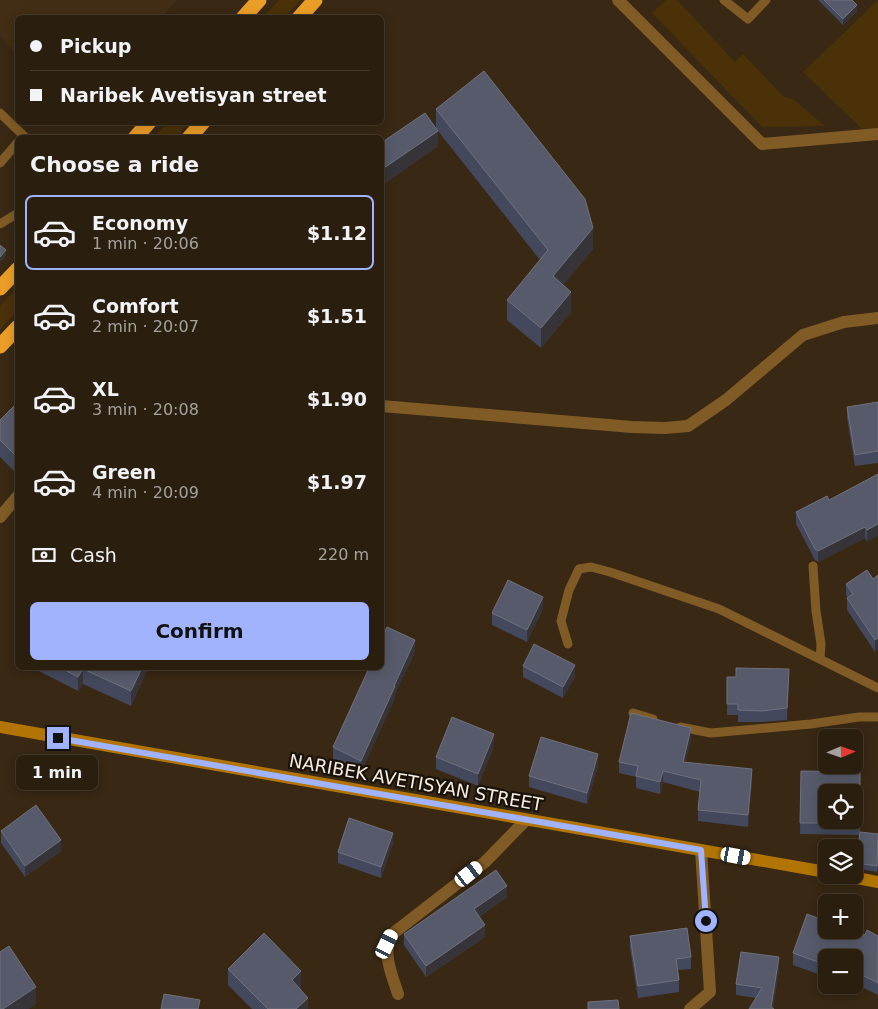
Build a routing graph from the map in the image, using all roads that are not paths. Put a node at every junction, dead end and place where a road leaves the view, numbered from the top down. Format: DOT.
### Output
graph roads {
  1 [pos="259,0"];
  2 [pos="314,0"];
  3 [pos="618,0"];
  4 [pos="724,0"];
  5 [pos="766,0"];
  6 [pos="246,15"];
  7 [pos="301,15"];
  8 [pos="0,113"];
  9 [pos="146,125"];
  10 [pos="200,125"];
  11 [pos="878,134"];
  12 [pos="19,135"];
  13 [pos="137,135"];
  14 [pos="191,135"];
  15 [pos="15,146"];
  16 [pos="0,163"];
  17 [pos="15,215"];
  18 [pos="0,224"];
  19 [pos="15,271"];
  20 [pos="0,288"];
  21 [pos="878,318"];
  22 [pos="15,329"];
  23 [pos="0,346"];
  24 [pos="384,406"];
  25 [pos="15,499"];
  26 [pos="0,516"];
  27 [pos="813,566"];
  28 [pos="568,644"];
  29 [pos="820,659"];
  30 [pos="878,688"];
  31 [pos="633,713"];
  32 [pos="878,717"];
  33 [pos="0,727"];
  34 [pos="525,820"];
  35 [pos="701,850"];
  36 [pos="818,871"];
  37 [pos="863,879"];
  38 [pos="878,882"];
  39 [pos="398,994"];
  40 [pos="690,1009"];
  1 -- 6 [label="highway"];
  2 -- 7 [label="highway"];
  3 -- 11 [label="street"];
  4 -- 5 [label="lane"];
  8 -- 12 [label="lane"];
  9 -- 13 [label="highway"];
  10 -- 14 [label="highway"];
  15 -- 16 [label="lane"];
  17 -- 18 [label="lane"];
  19 -- 20 [label="highway"];
  21 -- 24 [label="street"];
  22 -- 23 [label="highway"];
  25 -- 26 [label="street"];
  27 -- 29 [label="lane"];
  28 -- 29 [label="lane"];
  29 -- 30 [label="lane"];
  31 -- 32 [label="lane"];
  33 -- 34 [label="street, NARIBEK AVETISYAN STREET"];
  34 -- 35 [label="street, NARIBEK AVETISYAN STREET"];
  34 -- 39 [label="street"];
  35 -- 36 [label="street, NARIBEK AVETISYAN STREET"];
  35 -- 40 [label="street"];
  37 -- 38 [label="street"];
}
